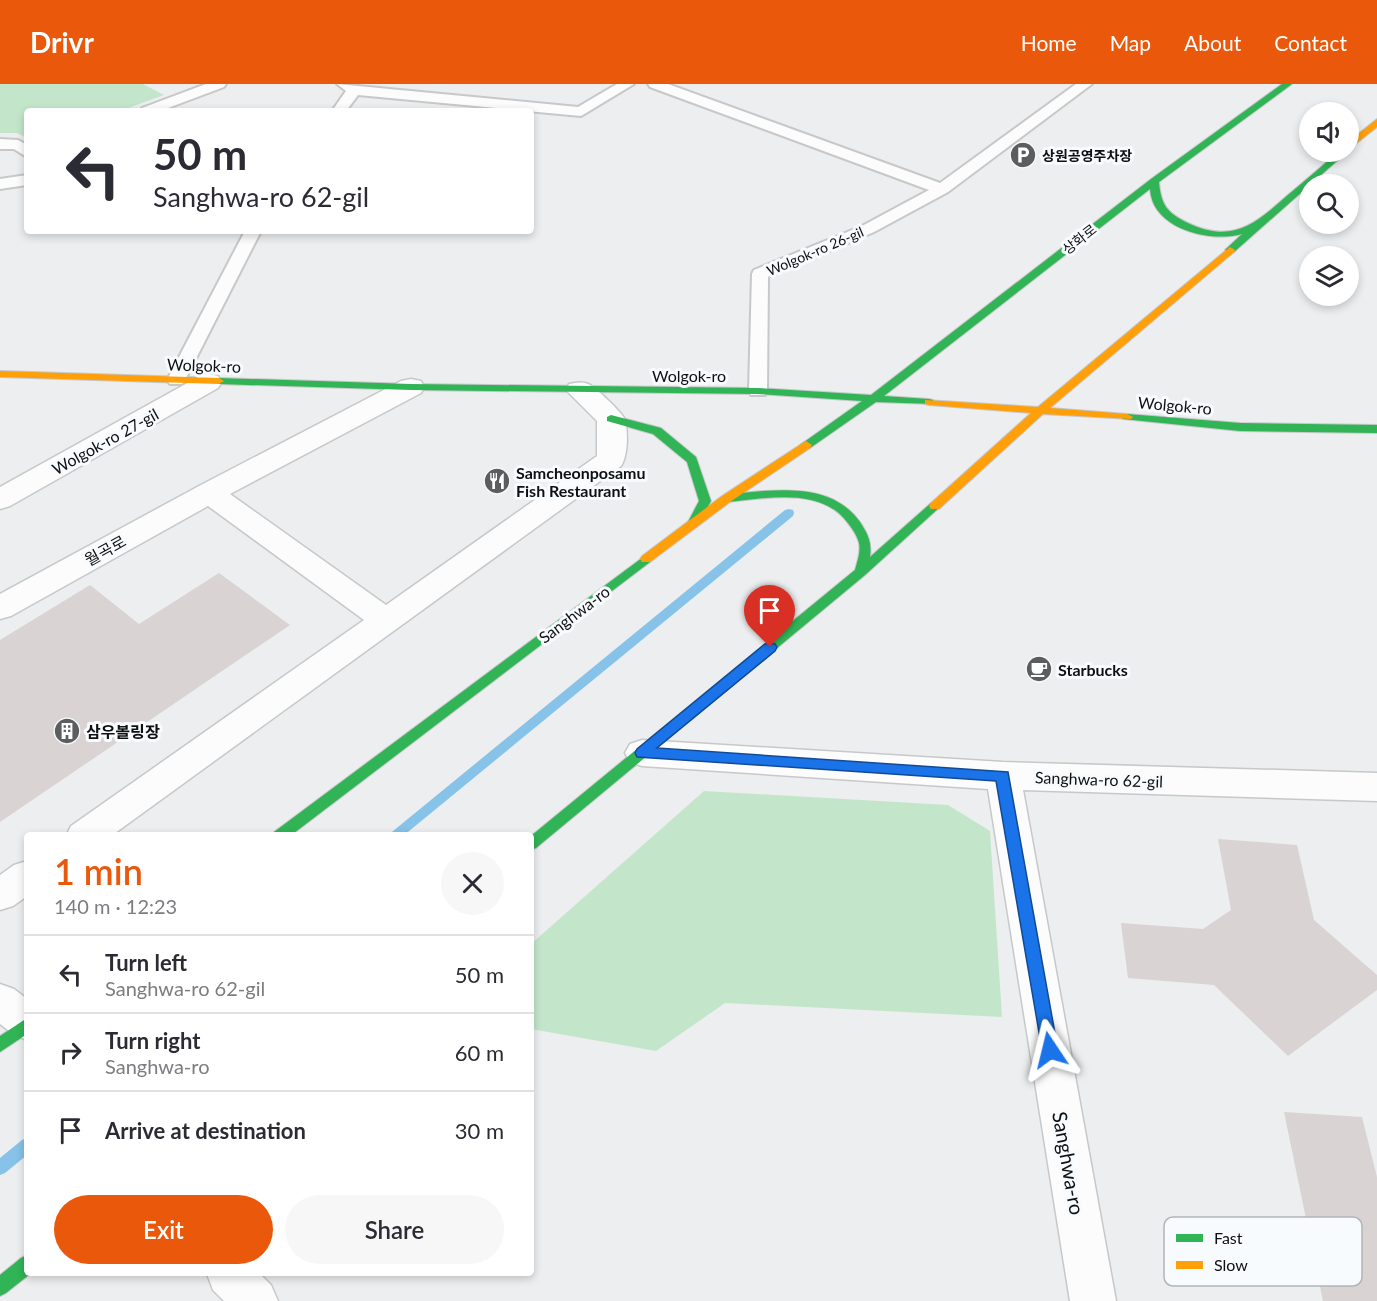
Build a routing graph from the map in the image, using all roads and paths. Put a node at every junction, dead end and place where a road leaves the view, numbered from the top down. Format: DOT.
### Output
graph roads {
  1 [pos="166,84"];
  2 [pos="219,84"];
  3 [pos="627,84"];
  4 [pos="655,84"];
  5 [pos="1085,84"];
  6 [pos="1288,84"];
  7 [pos="349,87"];
  8 [pos="186,96"];
  9 [pos="155,108"];
  10 [pos="340,108"];
  11 [pos="1377,122"];
  12 [pos="1359,138"];
  13 [pos="0,144"];
  14 [pos="24,150"];
  15 [pos="1331,162"];
  16 [pos="24,180"];
  17 [pos="1154,181"];
  18 [pos="0,184"];
  19 [pos="942,189"];
  20 [pos="1259,225"];
  21 [pos="251,234"];
  22 [pos="0,374"];
  23 [pos="176,380"];
  24 [pos="209,382"];
  25 [pos="411,387"];
  26 [pos="579,390"];
  27 [pos="758,392"];
  28 [pos="873,399"];
  29 [pos="1041,410"];
  30 [pos="611,419"];
  31 [pos="1377,429"];
  32 [pos="209,493"];
  33 [pos="0,499"];
  34 [pos="726,499"];
  35 [pos="694,522"];
  36 [pos="861,572"];
  37 [pos="0,608"];
  38 [pos="385,620"];
  39 [pos="642,753"];
  40 [pos="1003,776"];
  41 [pos="1377,787"];
  42 [pos="90,832"];
  43 [pos="284,832"];
  44 [pos="534,842"];
  45 [pos="24,878"];
  46 [pos="0,896"];
  47 [pos="0,1001"];
  48 [pos="24,1021"];
  49 [pos="24,1026"];
  50 [pos="0,1045"];
  51 [pos="24,1267"];
  52 [pos="231,1276"];
  53 [pos="0,1287"];
  54 [pos="255,1301"];
  55 [pos="1093,1301"];
  1 -- 8 [label="lane"];
  2 -- 8 [label="lane"];
  3 -- 7 [label="lane"];
  4 -- 19 [label="lane"];
  5 -- 19 [label="lane, Wolgok-ro 26-gil"];
  6 -- 17 [label="main road, 상화로"];
  7 -- 10 [label="lane"];
  8 -- 9 [label="lane"];
  11 -- 12 [label="main road"];
  13 -- 14 [label="lane"];
  15 -- 20 [label="main road"];
  16 -- 18 [label="lane"];
  17 -- 20 [label="main road"];
  17 -- 28 [label="main road, 상화로"];
  19 -- 27 [label="lane, Wolgok-ro 26-gil"];
  20 -- 29 [label="main road"];
  21 -- 23 [label="lane"];
  22 -- 23 [label="main road, Wolgok-ro"];
  23 -- 24 [label="main road, Wolgok-ro"];
  24 -- 25 [label="main road, Wolgok-ro"];
  24 -- 33 [label="street, Wolgok-ro 27-gil"];
  25 -- 26 [label="main road, Wolgok-ro"];
  25 -- 32 [label="street, 월곡로"];
  26 -- 27 [label="main road, Wolgok-ro"];
  26 -- 30 [label="street"];
  27 -- 28 [label="main road, Wolgok-ro"];
  28 -- 29 [label="main road, Wolgok-ro"];
  28 -- 34 [label="main road, Sanghwa-ro"];
  29 -- 31 [label="main road, Wolgok-ro"];
  29 -- 36 [label="main road"];
  30 -- 35 [label="main road"];
  30 -- 38 [label="street"];
  32 -- 37 [label="street, 월곡로"];
  32 -- 38 [label="street"];
  34 -- 35 [label="main road, Sanghwa-ro"];
  34 -- 36 [label="main road"];
  35 -- 43 [label="main road, Sanghwa-ro"];
  36 -- 39 [label="main road"];
  38 -- 42 [label="street"];
  39 -- 40 [label="street, Sanghwa-ro 62-gil"];
  39 -- 44 [label="main road"];
  40 -- 41 [label="street, Sanghwa-ro 62-gil"];
  40 -- 55 [label="street, Sanghwa-ro"];
  45 -- 46 [label="street"];
  47 -- 48 [label="street"];
  49 -- 50 [label="main road"];
  51 -- 53 [label="main road"];
  52 -- 54 [label="street"];
}
